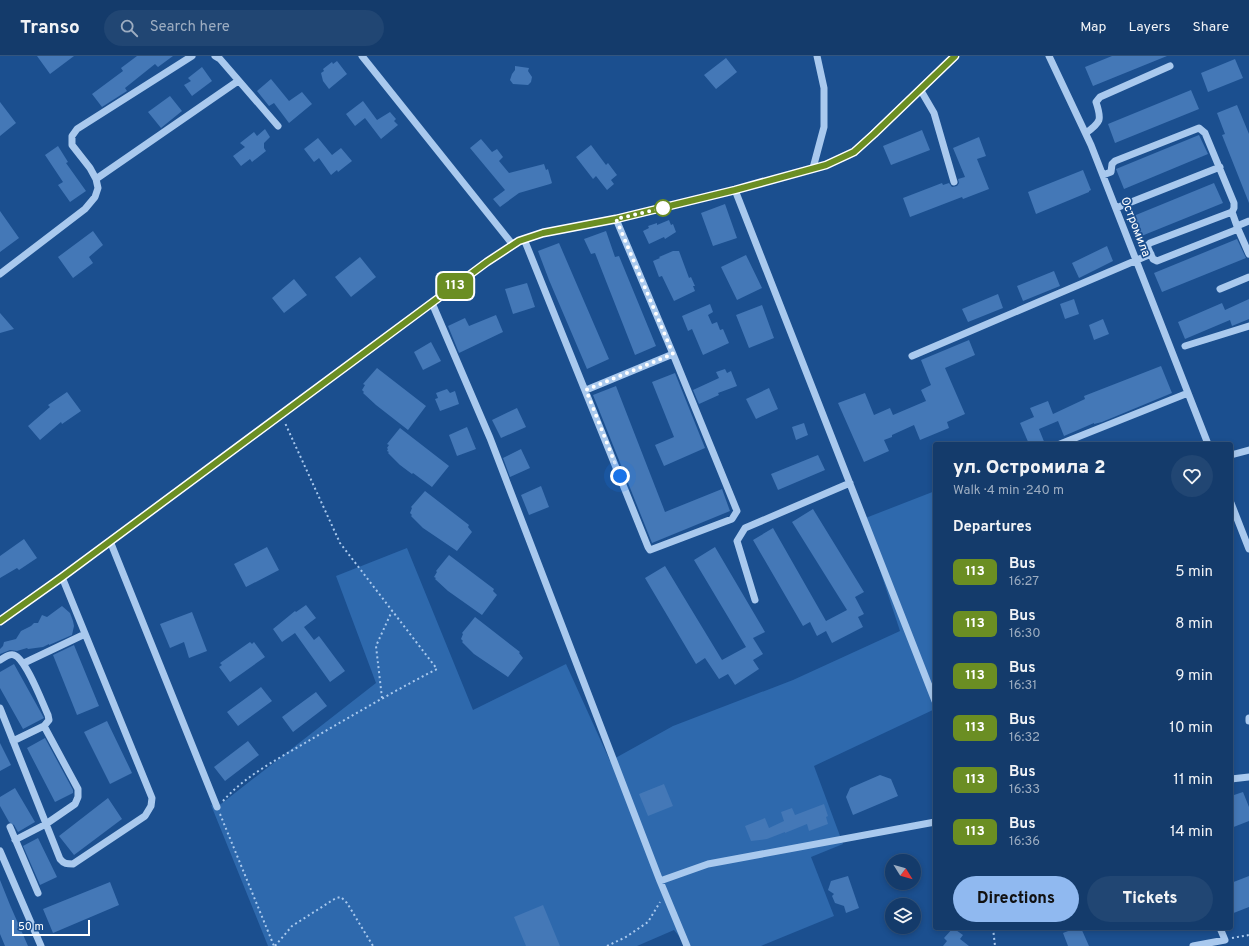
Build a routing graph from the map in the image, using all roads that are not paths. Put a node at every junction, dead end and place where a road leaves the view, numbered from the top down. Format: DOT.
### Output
graph roads {
  1 [pos="192,56"];
  2 [pos="215,56"];
  3 [pos="362,56"];
  4 [pos="817,56"];
  5 [pos="955,56"];
  6 [pos="1049,56"];
  7 [pos="1170,66"];
  8 [pos="238,81"];
  9 [pos="920,89"];
  10 [pos="278,126"];
  11 [pos="1086,133"];
  12 [pos="1220,167"];
  13 [pos="813,168"];
  14 [pos="1103,175"];
  15 [pos="96,179"];
  16 [pos="954,182"];
  17 [pos="735,190"];
  18 [pos="1116,208"];
  19 [pos="1232,212"];
  20 [pos="616,219"];
  21 [pos="1249,221"];
  22 [pos="1237,227"];
  23 [pos="524,239"];
  24 [pos="513,244"];
  25 [pos="1151,254"];
  26 [pos="1249,254"];
  27 [pos="1136,261"];
  28 [pos="1,271"];
  29 [pos="1249,277"];
  30 [pos="1220,289"];
  31 [pos="432,302"];
  32 [pos="1249,326"];
  33 [pos="1185,346"];
  34 [pos="673,354"];
  35 [pos="912,356"];
  36 [pos="586,390"];
  37 [pos="1188,393"];
  38 [pos="1065,442"];
  39 [pos="1207,442"];
  40 [pos="1249,450"];
  41 [pos="1233,454"];
  42 [pos="850,482"];
  43 [pos="1233,508"];
  44 [pos="110,541"];
  45 [pos="1249,549"];
  46 [pos="62,577"];
  47 [pos="755,600"];
  48 [pos="0,621"];
  49 [pos="86,634"];
  50 [pos="0,660"];
  51 [pos="24,663"];
  52 [pos="933,696"];
  53 [pos="0,708"];
  54 [pos="1249,718"];
  55 [pos="1249,721"];
  56 [pos="44,726"];
  57 [pos="13,741"];
  58 [pos="1249,777"];
  59 [pos="1233,779"];
  60 [pos="217,807"];
  61 [pos="933,822"];
  62 [pos="46,824"];
  63 [pos="10,827"];
  64 [pos="15,840"];
  65 [pos="0,851"];
  66 [pos="660,881"];
  67 [pos="38,893"];
  68 [pos="1221,930"];
  69 [pos="41,946"];
  70 [pos="687,946"];
  71 [pos="1193,946"];
  1 -- 15 [label="street"];
  2 -- 8 [label="street"];
  3 -- 24 [label="street"];
  4 -- 13 [label="street"];
  5 -- 9 [label="street"];
  6 -- 11 [label="street, Остромила"];
  7 -- 11 [label="street"];
  8 -- 10 [label="street"];
  8 -- 15 [label="street"];
  9 -- 13 [label="street"];
  9 -- 16 [label="street"];
  11 -- 14 [label="street, Остромила"];
  12 -- 14 [label="street"];
  12 -- 18 [label="street"];
  12 -- 19 [label="street"];
  13 -- 17 [label="street"];
  14 -- 18 [label="street, Остромила"];
  15 -- 28 [label="street"];
  17 -- 20 [label="street"];
  17 -- 42 [label="street"];
  18 -- 27 [label="street, Остромила"];
  19 -- 22 [label="street"];
  19 -- 25 [label="street"];
  20 -- 23 [label="street"];
  20 -- 34 [label="street"];
  21 -- 22 [label="street"];
  22 -- 25 [label="street"];
  22 -- 26 [label="street"];
  23 -- 24 [label="street"];
  23 -- 36 [label="street"];
  24 -- 31 [label="street"];
  25 -- 27 [label="street"];
  27 -- 35 [label="street"];
  27 -- 37 [label="street, Остромила"];
  29 -- 30 [label="street"];
  31 -- 44 [label="street"];
  31 -- 66 [label="street"];
  32 -- 33 [label="street"];
  34 -- 36 [label="street"];
  34 -- 36 [label="street"];
  37 -- 38 [label="street"];
  37 -- 39 [label="street, Остромила"];
  40 -- 41 [label="street"];
  42 -- 47 [label="street"];
  42 -- 52 [label="street"];
  43 -- 45 [label="street"];
  44 -- 46 [label="street"];
  44 -- 60 [label="street"];
  46 -- 48 [label="street"];
  46 -- 49 [label="street"];
  49 -- 51 [label="street"];
  49 -- 62 [label="street"];
  50 -- 51 [label="street"];
  51 -- 56 [label="street"];
  53 -- 57 [label="street"];
  54 -- 55 [label="street"];
  56 -- 57 [label="street"];
  56 -- 62 [label="street"];
  57 -- 62 [label="street"];
  58 -- 59 [label="street"];
  61 -- 66 [label="street"];
  62 -- 64 [label="street"];
  63 -- 64 [label="street"];
  64 -- 67 [label="street"];
  65 -- 69 [label="street"];
  66 -- 70 [label="street"];
  68 -- 71 [label="street"];
}
